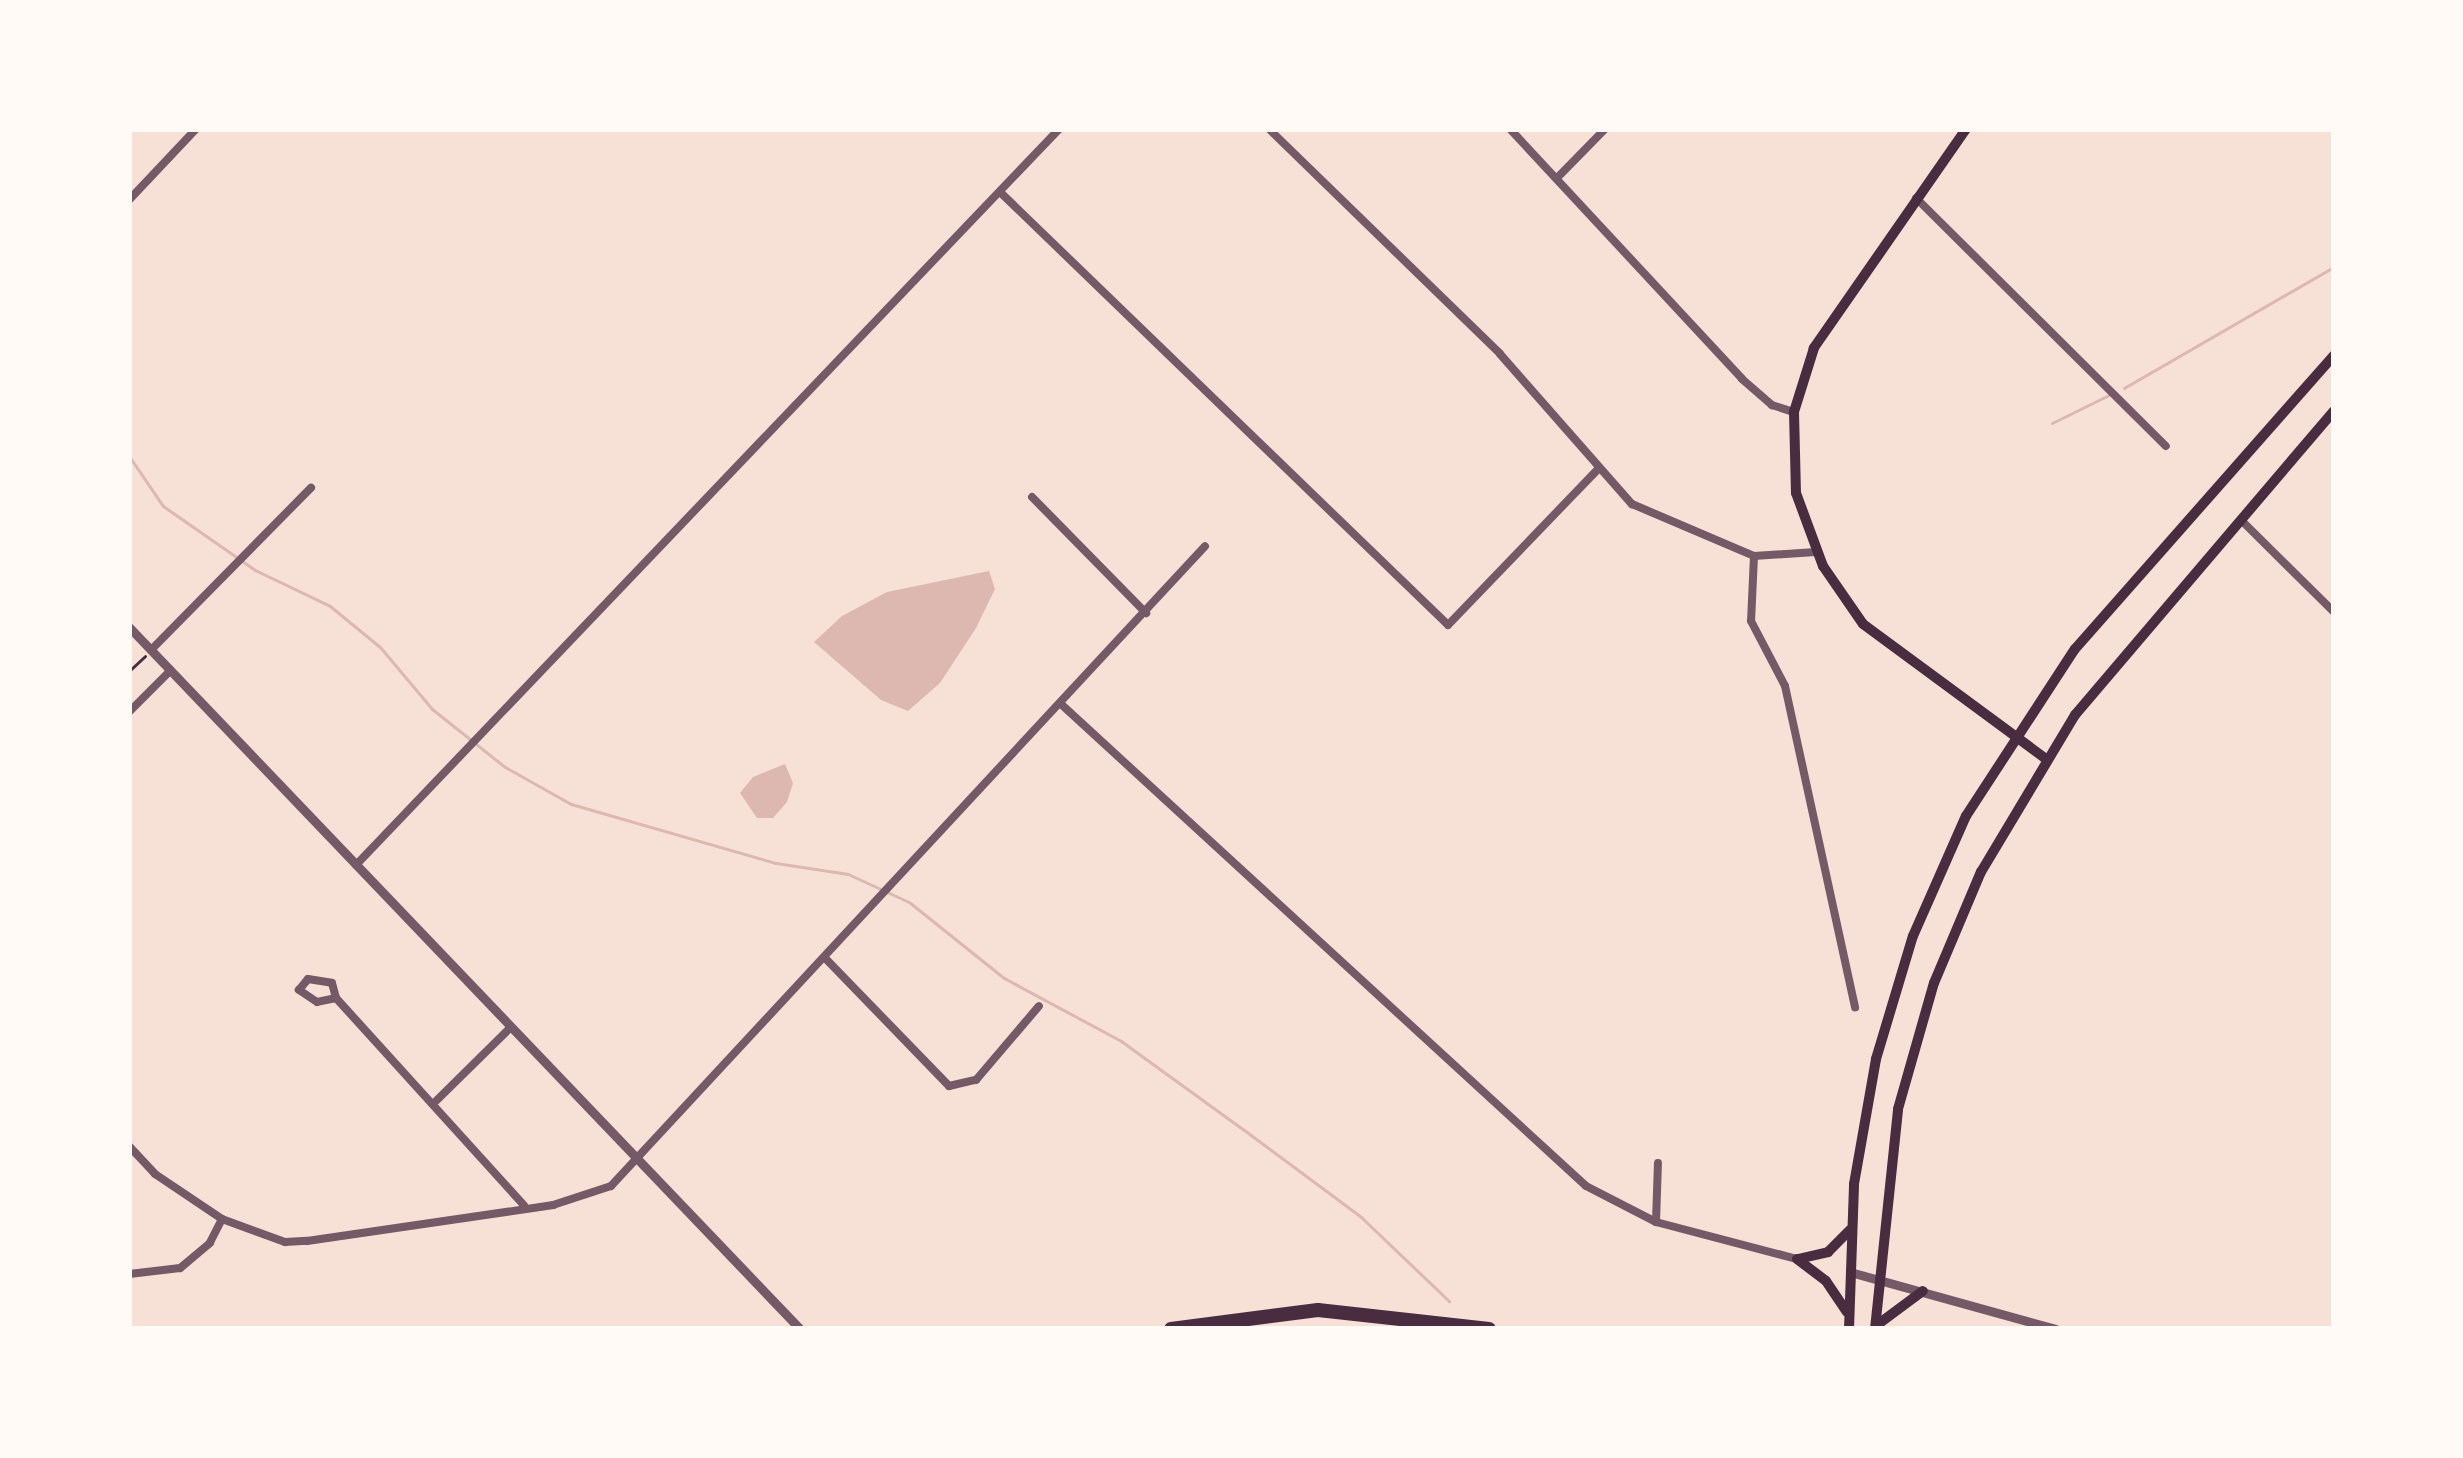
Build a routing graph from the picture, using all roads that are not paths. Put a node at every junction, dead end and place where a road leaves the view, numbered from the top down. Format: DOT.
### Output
graph roads {
  1 [pos="196,129"];
  2 [pos="1059,129"];
  3 [pos="1269,129"];
  4 [pos="1510,129"];
  5 [pos="1605,129"];
  6 [pos="1966,129"];
  7 [pos="1557,178"];
  8 [pos="1000,192"];
  9 [pos="1916,198"];
  10 [pos="129,200"];
  11 [pos="2334,356"];
  12 [pos="2334,411"];
  13 [pos="1794,412"];
  14 [pos="2166,446"];
  15 [pos="1598,469"];
  16 [pos="311,488"];
  17 [pos="1032,497"];
  18 [pos="2239,518"];
  19 [pos="1205,546"];
  20 [pos="1816,552"];
  21 [pos="1754,556"];
  22 [pos="2334,612"];
  23 [pos="1146,613"];
  24 [pos="129,626"];
  25 [pos="147,654"];
  26 [pos="171,670"];
  27 [pos="1062,705"];
  28 [pos="129,712"];
  29 [pos="2013,736"];
  30 [pos="2046,759"];
  31 [pos="356,865"];
  32 [pos="826,959"];
  33 [pos="336,998"];
  34 [pos="1039,1006"];
  35 [pos="1855,1007"];
  36 [pos="509,1029"];
  37 [pos="436,1101"];
  38 [pos="129,1146"];
  39 [pos="638,1162"];
  40 [pos="1658,1163"];
  41 [pos="524,1205"];
  42 [pos="222,1219"];
  43 [pos="1656,1222"];
  44 [pos="1850,1230"];
  45 [pos="1797,1259"];
  46 [pos="1850,1272"];
  47 [pos="129,1274"];
  48 [pos="1877,1279"];
  49 [pos="1923,1291"];
  50 [pos="1849,1315"];
  51 [pos="799,1327"];
  52 [pos="1875,1328"];
  53 [pos="1171,1329"];
  54 [pos="1489,1329"];
  55 [pos="1849,1329"];
  56 [pos="2055,1329"];
  1 -- 10 [label="street"];
  2 -- 8 [label="street"];
  3 -- 15 [label="street"];
  4 -- 7 [label="street"];
  5 -- 7 [label="street"];
  6 -- 9 [label="main road"];
  7 -- 13 [label="street"];
  8 -- 15 [label="street"];
  8 -- 31 [label="street"];
  9 -- 13 [label="main road"];
  9 -- 14 [label="street"];
  11 -- 29 [label="main road"];
  12 -- 18 [label="main road"];
  13 -- 20 [label="main road"];
  15 -- 21 [label="street"];
  16 -- 25 [label="street"];
  17 -- 23 [label="street"];
  18 -- 22 [label="street"];
  18 -- 30 [label="main road"];
  19 -- 23 [label="street"];
  20 -- 21 [label="street"];
  20 -- 29 [label="main road"];
  21 -- 35 [label="street"];
  23 -- 27 [label="street"];
  24 -- 25 [label="street"];
  25 -- 26 [label="street"];
  26 -- 28 [label="street"];
  26 -- 31 [label="street"];
  27 -- 32 [label="street"];
  27 -- 43 [label="street"];
  29 -- 30 [label="main road"];
  29 -- 44 [label="main road"];
  30 -- 48 [label="main road"];
  31 -- 36 [label="street"];
  32 -- 34 [label="street"];
  32 -- 39 [label="street"];
  33 -- 33 [label="street"];
  33 -- 37 [label="street"];
  36 -- 37 [label="street"];
  36 -- 39 [label="street"];
  37 -- 41 [label="street"];
  38 -- 42 [label="street"];
  39 -- 41 [label="street"];
  39 -- 51 [label="street"];
  40 -- 43 [label="street"];
  41 -- 42 [label="street"];
  42 -- 47 [label="street"];
  43 -- 45 [label="street"];
  44 -- 45 [label="main road"];
  44 -- 46 [label="main road"];
  45 -- 50 [label="main road"];
  46 -- 48 [label="street"];
  46 -- 50 [label="main road"];
  48 -- 49 [label="street"];
  48 -- 52 [label="main road"];
  49 -- 52 [label="main road"];
  49 -- 56 [label="street"];
  50 -- 55 [label="main road"];
  53 -- 54 [label="highway"];
}
